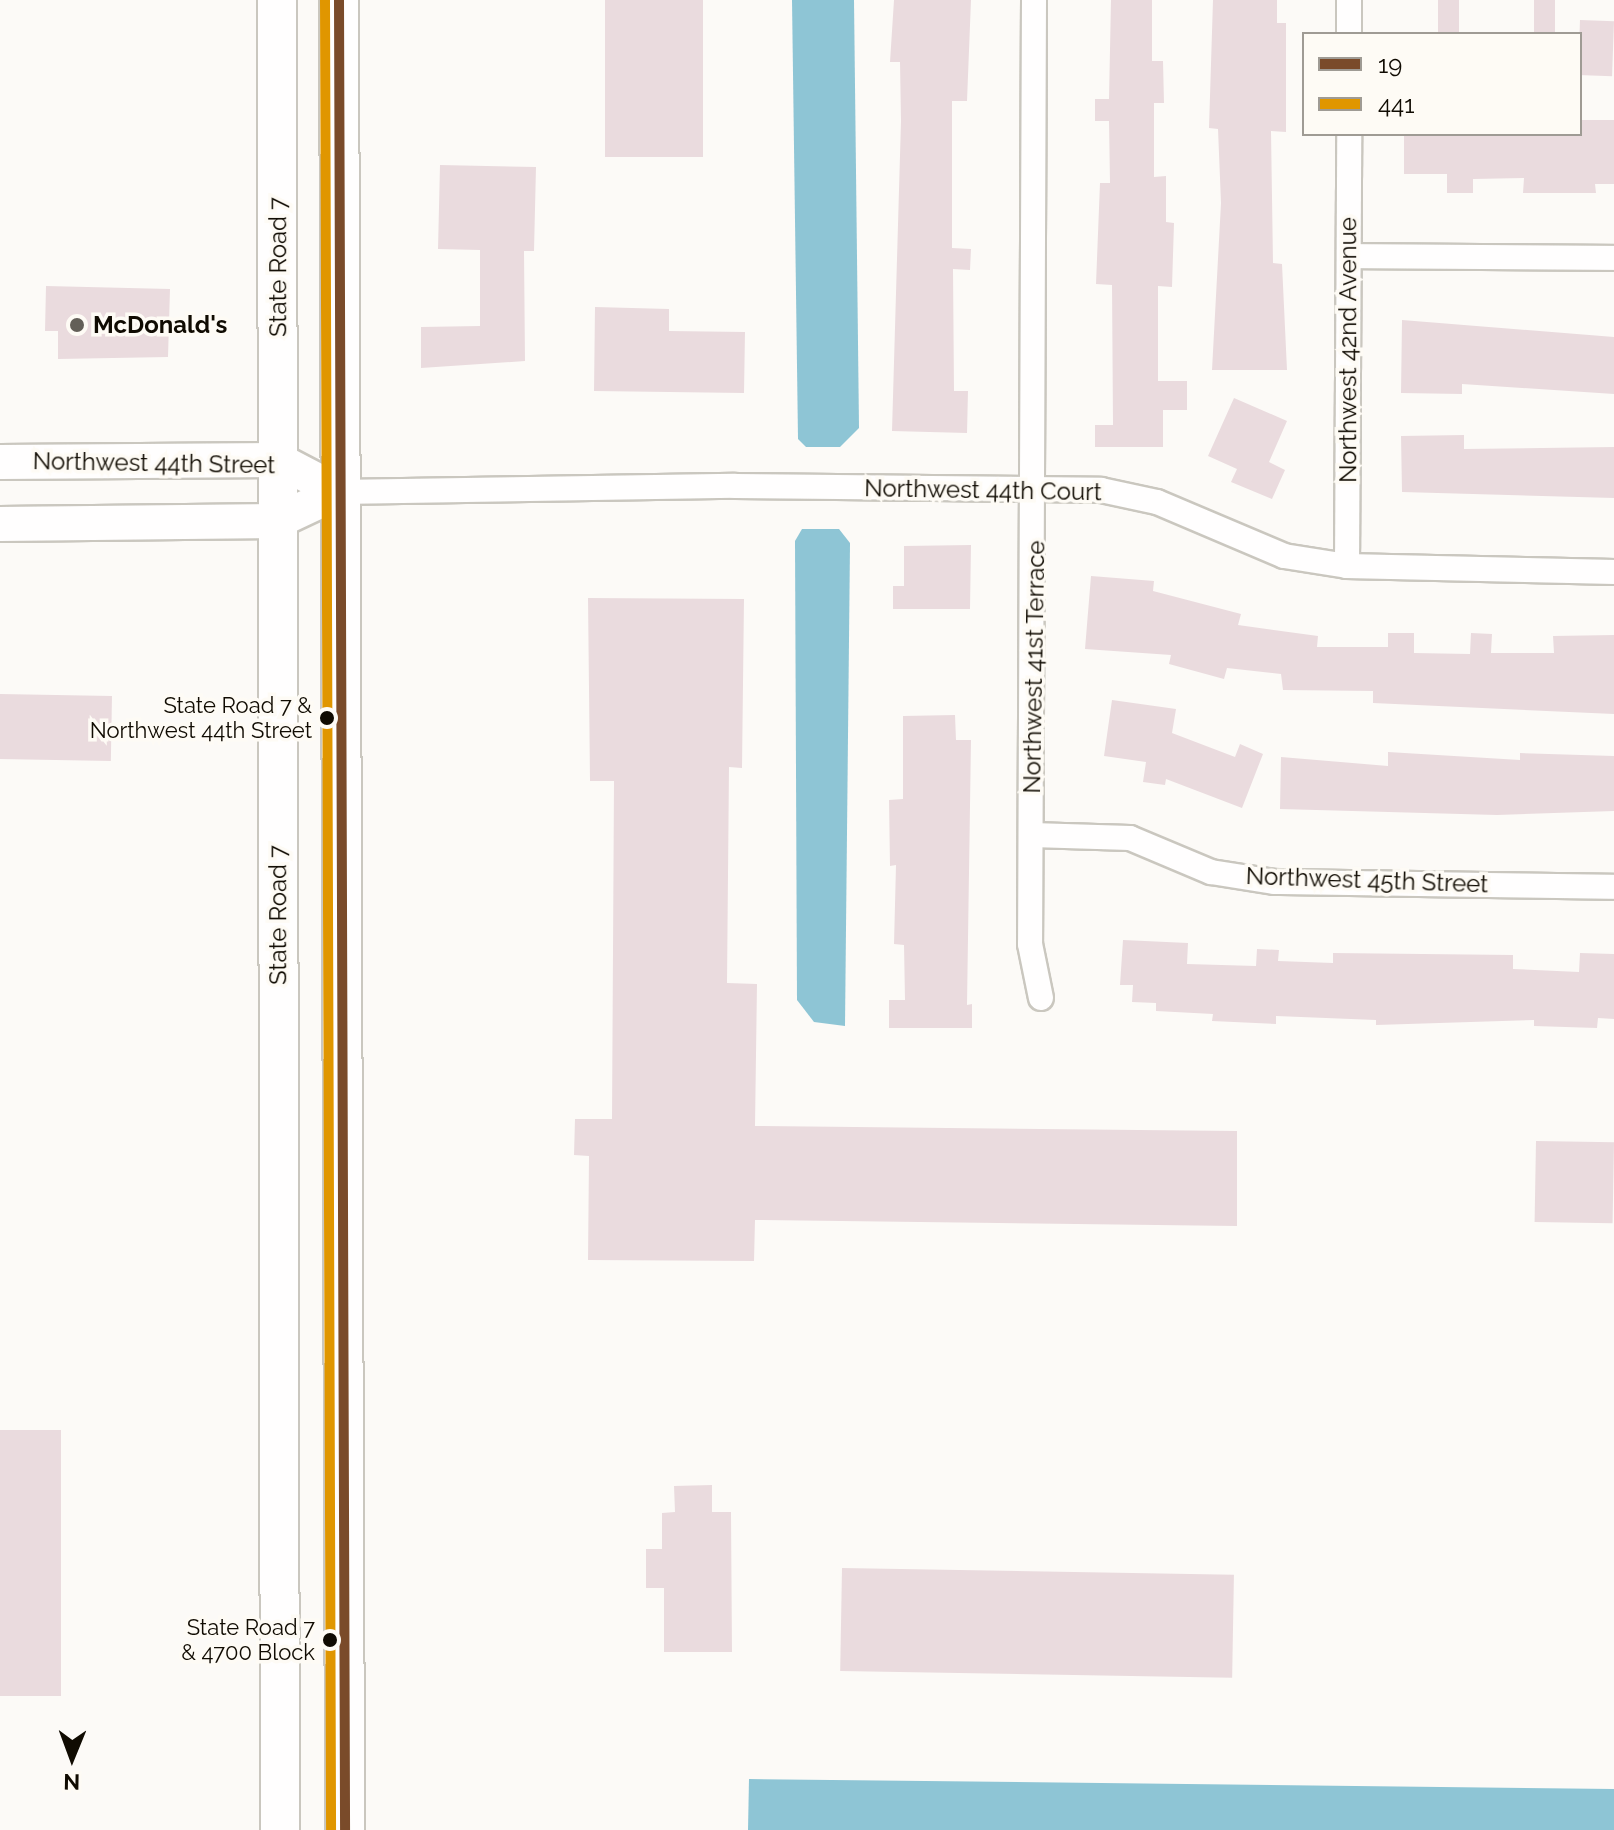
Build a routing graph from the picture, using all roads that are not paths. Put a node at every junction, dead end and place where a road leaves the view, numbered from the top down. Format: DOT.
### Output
graph roads {
  1 [pos="277,0"];
  2 [pos="339,0"];
  3 [pos="1034,0"];
  4 [pos="1349,0"];
  5 [pos="1349,32"];
  6 [pos="1349,136"];
  7 [pos="1349,256"];
  8 [pos="1614,258"];
  9 [pos="278,460"];
  10 [pos="0,462"];
  11 [pos="1035,487"];
  12 [pos="339,492"];
  13 [pos="277,521"];
  14 [pos="0,524"];
  15 [pos="1347,566"];
  16 [pos="1614,572"];
  17 [pos="1032,835"];
  18 [pos="1614,887"];
  19 [pos="1041,998"];
  20 [pos="280,1830"];
  21 [pos="345,1830"];
  1 -- 9 [label="main road, State Road 7"];
  2 -- 12 [label="main road"];
  3 -- 11 [label="street, Northwest 41st Terrace"];
  4 -- 5 [label="street"];
  6 -- 7 [label="street, Northwest 42nd Avenue"];
  7 -- 8 [label="street"];
  7 -- 15 [label="street, Northwest 42nd Avenue"];
  9 -- 10 [label="street, Northwest 44th Street"];
  9 -- 12 [label="street, Northwest 44th Street"];
  9 -- 13 [label="main road, State Road 7"];
  11 -- 12 [label="street, Northwest 44th Court"];
  11 -- 15 [label="street, Northwest 44th Court"];
  11 -- 17 [label="street, Northwest 41st Terrace"];
  12 -- 13 [label="street"];
  12 -- 21 [label="main road"];
  13 -- 14 [label="street"];
  13 -- 20 [label="main road, State Road 7"];
  15 -- 16 [label="street, Northwest 44th Court"];
  17 -- 18 [label="street, Northwest 45th Street"];
  17 -- 19 [label="street, Northwest 41st Terrace"];
}
